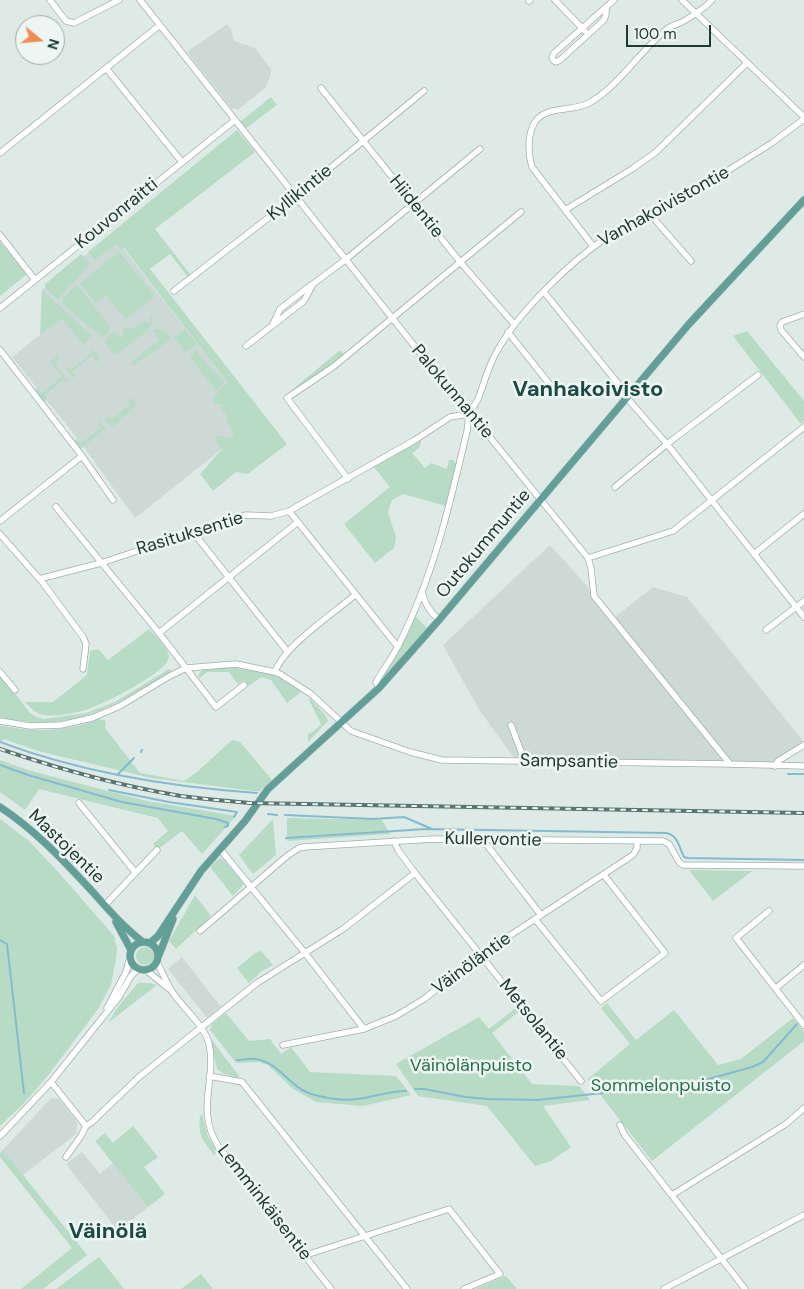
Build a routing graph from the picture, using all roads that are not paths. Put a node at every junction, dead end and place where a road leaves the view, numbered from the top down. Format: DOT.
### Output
graph roads {
  1 [pos="50,0"];
  2 [pos="119,0"];
  3 [pos="140,0"];
  4 [pos="555,0"];
  5 [pos="614,0"];
  6 [pos="682,0"];
  7 [pos="712,0"];
  8 [pos="606,7"];
  9 [pos="695,13"];
  10 [pos="160,25"];
  11 [pos="582,28"];
  12 [pos="588,34"];
  13 [pos="747,63"];
  14 [pos="106,68"];
  15 [pos="321,88"];
  16 [pos="424,91"];
  17 [pos="804,118"];
  18 [pos="235,120"];
  19 [pos="364,142"];
  20 [pos="480,149"];
  21 [pos="0,153"];
  22 [pos="182,162"];
  23 [pos="295,197"];
  24 [pos="804,200"];
  25 [pos="414,204"];
  26 [pos="565,210"];
  27 [pos="521,212"];
  28 [pos="650,214"];
  29 [pos="0,235"];
  30 [pos="593,246"];
  31 [pos="345,260"];
  32 [pos="691,261"];
  33 [pos="461,262"];
  34 [pos="35,280"];
  35 [pos="174,291"];
  36 [pos="544,292"];
  37 [pos="0,308"];
  38 [pos="804,314"];
  39 [pos="392,318"];
  40 [pos="514,324"];
  41 [pos="508,332"];
  42 [pos="246,346"];
  43 [pos="0,350"];
  44 [pos="804,357"];
  45 [pos="3,358"];
  46 [pos="758,375"];
  47 [pos="620,386"];
  48 [pos="555,391"];
  49 [pos="627,398"];
  50 [pos="469,414"];
  51 [pos="804,427"];
  52 [pos="667,444"];
  53 [pos="82,456"];
  54 [pos="348,479"];
  55 [pos="615,487"];
  56 [pos="113,500"];
  57 [pos="542,500"];
  58 [pos="711,501"];
  59 [pos="56,507"];
  60 [pos="289,511"];
  61 [pos="804,514"];
  62 [pos="1,517"];
  63 [pos="298,522"];
  64 [pos="193,532"];
  65 [pos="0,534"];
  66 [pos="754,554"];
  67 [pos="588,558"];
  68 [pos="101,563"];
  69 [pos="229,578"];
  70 [pos="38,579"];
  71 [pos="422,590"];
  72 [pos="355,595"];
  73 [pos="804,601"];
  74 [pos="796,607"];
  75 [pos="804,617"];
  76 [pos="440,620"];
  77 [pos="766,630"];
  78 [pos="159,633"];
  79 [pos="398,647"];
  80 [pos="288,651"];
  81 [pos="186,668"];
  82 [pos="83,669"];
  83 [pos="0,672"];
  84 [pos="275,672"];
  85 [pos="244,684"];
  86 [pos="379,688"];
  87 [pos="14,690"];
  88 [pos="0,720"];
  89 [pos="342,723"];
  90 [pos="511,726"];
  91 [pos="804,745"];
  92 [pos="525,762"];
  93 [pos="730,764"];
  94 [pos="775,766"];
  95 [pos="804,766"];
  96 [pos="79,803"];
  97 [pos="0,807"];
  98 [pos="483,840"];
  99 [pos="394,841"];
  100 [pos="637,841"];
  101 [pos="220,849"];
  102 [pos="157,850"];
  103 [pos="804,866"];
  104 [pos="135,872"];
  105 [pos="415,873"];
  106 [pos="604,874"];
  107 [pos="251,886"];
  108 [pos="182,901"];
  109 [pos="107,908"];
  110 [pos="769,911"];
  111 [pos="541,915"];
  112 [pos="535,919"];
  113 [pos="200,931"];
  114 [pos="147,942"];
  115 [pos="305,953"];
  116 [pos="131,954"];
  117 [pos="480,955"];
  118 [pos="158,959"];
  119 [pos="804,965"];
  120 [pos="142,970"];
  121 [pos="776,988"];
  122 [pos="173,992"];
  123 [pos="101,1018"];
  124 [pos="804,1025"];
  125 [pos="199,1026"];
  126 [pos="364,1029"];
  127 [pos="283,1045"];
  128 [pos="209,1076"];
  129 [pos="582,1081"];
  130 [pos="51,1082"];
  131 [pos="804,1108"];
  132 [pos="620,1125"];
  133 [pos="86,1126"];
  134 [pos="0,1136"];
  135 [pos="66,1157"];
  136 [pos="672,1195"];
  137 [pos="804,1215"];
  138 [pos="365,1235"];
  139 [pos="306,1255"];
  140 [pos="722,1258"];
  141 [pos="331,1289"];
  142 [pos="407,1289"];
  143 [pos="464,1289"];
  144 [pos="664,1289"];
  145 [pos="745,1289"];
  1 -- 2 [label="street"];
  3 -- 10 [label="street, Palokunnantie"];
  4 -- 11 [label="street"];
  5 -- 8 [label="street"];
  6 -- 9 [label="street"];
  7 -- 9 [label="street"];
  8 -- 11 [label="street"];
  8 -- 12 [label="street"];
  9 -- 13 [label="street"];
  9 -- 26 [label="street"];
  10 -- 14 [label="street"];
  10 -- 18 [label="street, Palokunnantie"];
  11 -- 12 [label="street"];
  11 -- 12 [label="street"];
  13 -- 17 [label="street"];
  13 -- 26 [label="street"];
  14 -- 21 [label="street"];
  14 -- 22 [label="street"];
  15 -- 19 [label="street, Hiidentie"];
  16 -- 19 [label="street, Kyllikintie"];
  17 -- 28 [label="street, Vanhakoivistontie"];
  18 -- 22 [label="street, Kouvonraitti"];
  18 -- 23 [label="street, Palokunnantie"];
  19 -- 23 [label="street, Kyllikintie"];
  19 -- 25 [label="street, Hiidentie"];
  20 -- 25 [label="street"];
  22 -- 34 [label="street, Kouvonraitti"];
  23 -- 31 [label="street, Palokunnantie"];
  23 -- 35 [label="street, Kyllikintie"];
  24 -- 49 [label="main road, Outokummuntie"];
  25 -- 31 [label="street"];
  25 -- 33 [label="street, Hiidentie"];
  26 -- 30 [label="street"];
  27 -- 33 [label="street"];
  28 -- 30 [label="street, Vanhakoivistontie"];
  28 -- 32 [label="street"];
  29 -- 34 [label="street"];
  30 -- 36 [label="street, Vanhakoivistontie"];
  31 -- 39 [label="street, Palokunnantie"];
  31 -- 42 [label="street"];
  33 -- 39 [label="street"];
  33 -- 40 [label="street, Hiidentie"];
  34 -- 37 [label="street, Kouvonraitti"];
  36 -- 40 [label="street, Vanhakoivistontie"];
  36 -- 47 [label="street"];
  38 -- 44 [label="street"];
  39 -- 50 [label="street, Palokunnantie"];
  39 -- 54 [label="street"];
  40 -- 41 [label="street, Vanhakoivistontie"];
  41 -- 48 [label="street"];
  41 -- 50 [label="street, Vanhakoivistontie"];
  43 -- 45 [label="street"];
  45 -- 53 [label="street"];
  46 -- 52 [label="street"];
  49 -- 52 [label="street"];
  49 -- 57 [label="main road, Outokummuntie"];
  50 -- 54 [label="street, Rasituksentie"];
  50 -- 57 [label="street, Palokunnantie"];
  50 -- 71 [label="street, Vanhakoivistontie"];
  51 -- 58 [label="street"];
  52 -- 55 [label="street"];
  52 -- 58 [label="street"];
  53 -- 56 [label="street"];
  53 -- 62 [label="street"];
  54 -- 60 [label="street, Rasituksentie"];
  57 -- 67 [label="street, Palokunnantie"];
  57 -- 76 [label="main road, Outokummuntie"];
  58 -- 66 [label="street"];
  58 -- 67 [label="street"];
  59 -- 68 [label="street"];
  60 -- 63 [label="street"];
  60 -- 64 [label="street, Rasituksentie"];
  61 -- 66 [label="street"];
  63 -- 69 [label="street"];
  63 -- 72 [label="street"];
  64 -- 68 [label="street, Rasituksentie"];
  64 -- 69 [label="street"];
  65 -- 70 [label="street"];
  66 -- 74 [label="street"];
  67 -- 93 [label="street, Palokunnantie"];
  68 -- 70 [label="street, Rasituksentie"];
  68 -- 78 [label="street"];
  69 -- 78 [label="street"];
  69 -- 80 [label="street"];
  70 -- 82 [label="street"];
  71 -- 76 [label="street"];
  71 -- 79 [label="street, Vanhakoivistontie"];
  72 -- 79 [label="street"];
  72 -- 80 [label="street"];
  73 -- 74 [label="street"];
  74 -- 75 [label="street"];
  74 -- 77 [label="street"];
  76 -- 86 [label="main road, Outokummuntie"];
  78 -- 81 [label="street"];
  79 -- 86 [label="street, Vanhakoivistontie"];
  80 -- 84 [label="street"];
  81 -- 84 [label="street, Sampsantie"];
  81 -- 85 [label="street"];
  81 -- 88 [label="street"];
  83 -- 87 [label="street"];
  84 -- 89 [label="street, Sampsantie"];
  86 -- 89 [label="main road, Outokummuntie"];
  89 -- 92 [label="street, Sampsantie"];
  89 -- 101 [label="main road, Outokummuntie"];
  90 -- 92 [label="street"];
  91 -- 94 [label="street"];
  92 -- 93 [label="street, Sampsantie"];
  93 -- 94 [label="street, Sampsantie"];
  94 -- 95 [label="street, Sampsantie"];
  96 -- 104 [label="street"];
  97 -- 109 [label="main road, Mastojentie"];
  98 -- 99 [label="street, Kullervontie"];
  98 -- 100 [label="street, Kullervontie"];
  98 -- 111 [label="street"];
  99 -- 105 [label="street, Metsolantie"];
  99 -- 107 [label="street, Kullervontie"];
  100 -- 103 [label="street, Kullervontie"];
  100 -- 106 [label="street, Väinöläntie"];
  101 -- 107 [label="street"];
  101 -- 108 [label="main road, Outokummuntie"];
  102 -- 104 [label="street"];
  104 -- 109 [label="street"];
  105 -- 115 [label="street"];
  105 -- 117 [label="street, Metsolantie"];
  106 -- 111 [label="street, Väinöläntie"];
  106 -- 112 [label="street"];
  107 -- 113 [label="street, Kullervontie"];
  107 -- 115 [label="street"];
  108 -- 114 [label="main road, Outokummuntie"];
  108 -- 118 [label="main road, Outokummuntie"];
  109 -- 114 [label="main road, Mastojentie"];
  109 -- 116 [label="main road, Mastojentie"];
  110 -- 121 [label="street"];
  111 -- 112 [label="street, Väinöläntie"];
  112 -- 117 [label="street, Väinöläntie"];
  114 -- 116 [label="main road"];
  114 -- 118 [label="main road"];
  115 -- 125 [label="street"];
  115 -- 126 [label="street"];
  116 -- 120 [label="main road"];
  116 -- 123 [label="street"];
  117 -- 126 [label="street, Väinöläntie"];
  117 -- 129 [label="street, Metsolantie"];
  118 -- 120 [label="main road"];
  118 -- 122 [label="street"];
  119 -- 121 [label="street"];
  120 -- 122 [label="street"];
  120 -- 123 [label="street"];
  121 -- 124 [label="street"];
  122 -- 125 [label="street, Lemminkäisentie"];
  123 -- 130 [label="street"];
  125 -- 128 [label="street, Lemminkäisentie"];
  125 -- 133 [label="street"];
  126 -- 127 [label="street, Väinöläntie"];
  128 -- 138 [label="street"];
  128 -- 139 [label="street, Lemminkäisentie"];
  130 -- 133 [label="street"];
  130 -- 134 [label="street"];
  131 -- 136 [label="street"];
  132 -- 136 [label="street"];
  133 -- 135 [label="street"];
  136 -- 140 [label="street"];
  137 -- 140 [label="street"];
  138 -- 139 [label="street"];
  138 -- 142 [label="street"];
  138 -- 143 [label="street"];
  139 -- 141 [label="street, Lemminkäisentie"];
  140 -- 144 [label="street"];
  140 -- 145 [label="street"];
}
